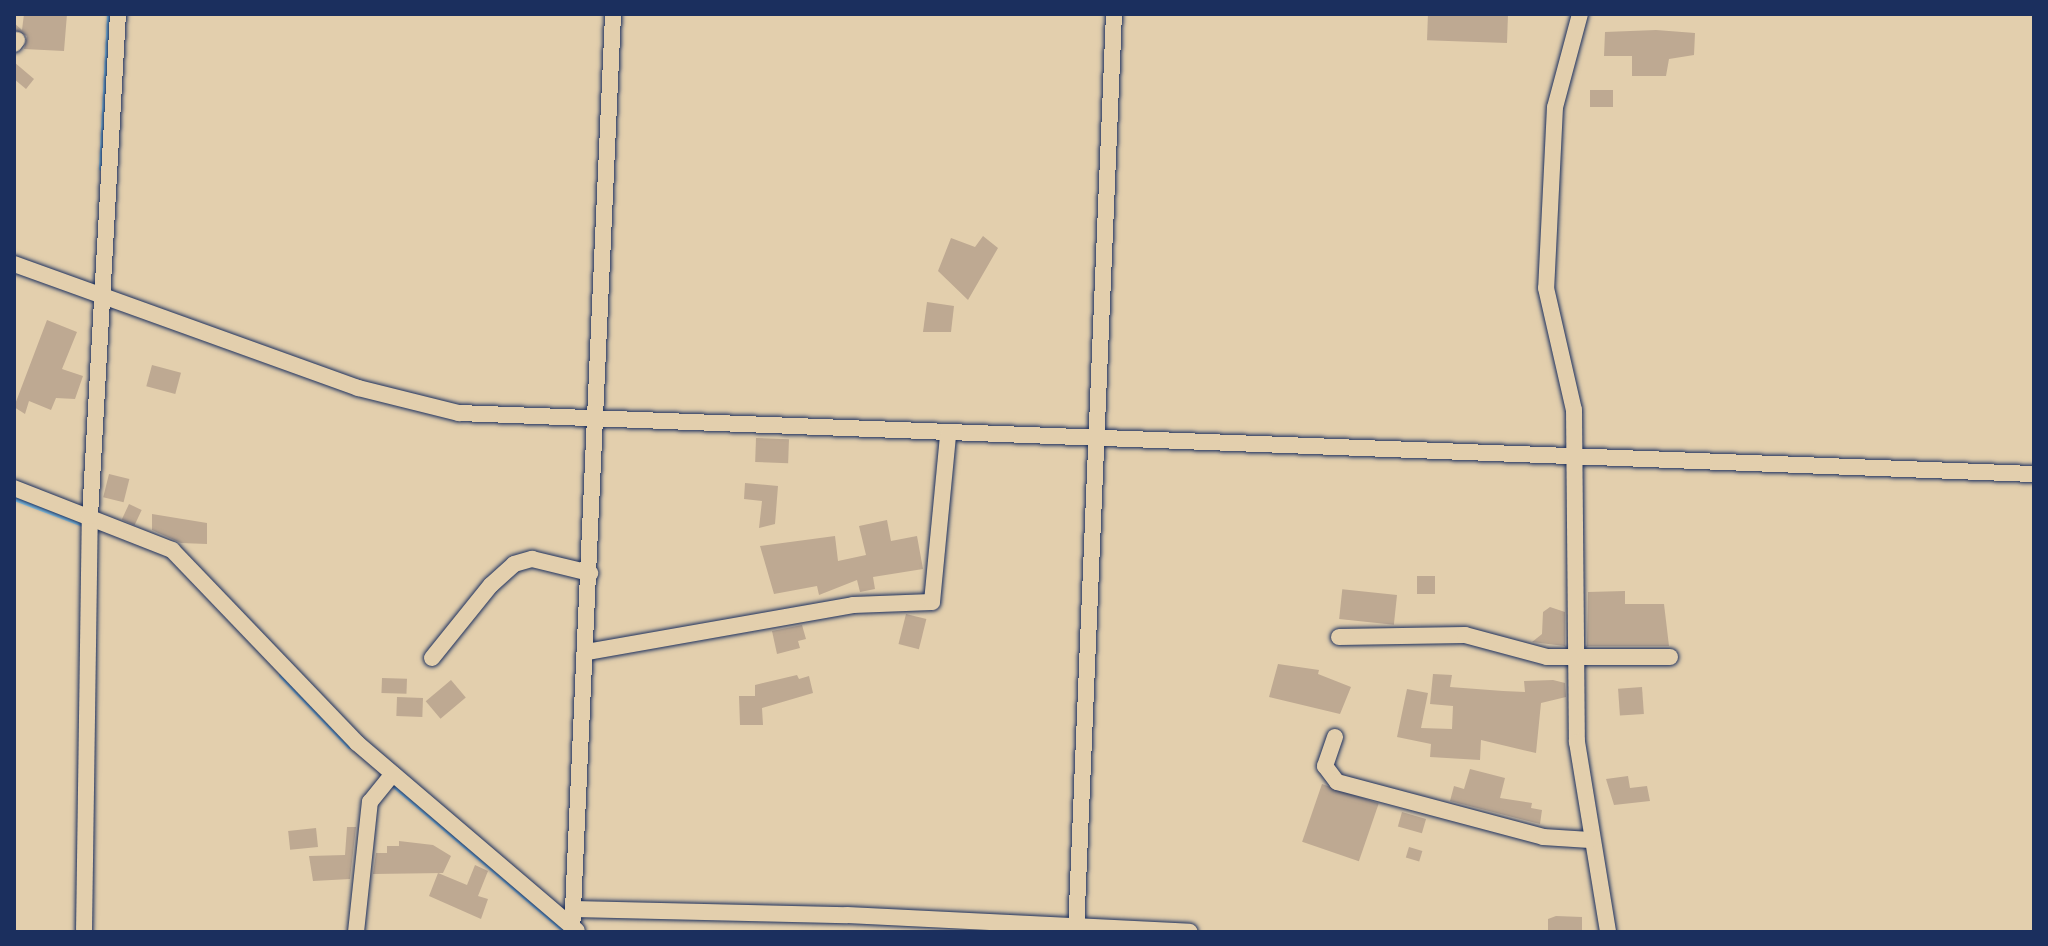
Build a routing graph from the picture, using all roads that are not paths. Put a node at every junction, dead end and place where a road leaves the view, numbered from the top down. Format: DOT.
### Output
graph roads {
  1 [pos="118,14"];
  2 [pos="613,14"];
  3 [pos="1114,14"];
  4 [pos="1580,14"];
  5 [pos="14,264"];
  6 [pos="105,297"];
  7 [pos="596,420"];
  8 [pos="948,435"];
  9 [pos="1096,439"];
  10 [pos="1576,459"];
  11 [pos="2034,474"];
  12 [pos="14,488"];
  13 [pos="90,516"];
  14 [pos="590,573"];
  15 [pos="1339,637"];
  16 [pos="587,652"];
  17 [pos="1670,657"];
  18 [pos="432,658"];
  19 [pos="1577,659"];
  20 [pos="1335,737"];
  21 [pos="393,774"];
  22 [pos="1590,840"];
  23 [pos="574,925"];
  24 [pos="1076,928"];
  25 [pos="84,932"];
  26 [pos="356,932"];
  27 [pos="1190,932"];
  28 [pos="1608,932"];
  1 -- 6 [label="street"];
  2 -- 7 [label="street"];
  3 -- 9 [label="street"];
  4 -- 10 [label="street"];
  5 -- 6 [label="street"];
  6 -- 7 [label="street"];
  6 -- 13 [label="street"];
  7 -- 8 [label="street"];
  7 -- 14 [label="street"];
  8 -- 9 [label="street"];
  8 -- 16 [label="street"];
  9 -- 10 [label="street"];
  9 -- 24 [label="street"];
  10 -- 11 [label="street"];
  10 -- 19 [label="street"];
  12 -- 13 [label="street"];
  13 -- 21 [label="street"];
  13 -- 25 [label="street"];
  14 -- 16 [label="street"];
  14 -- 18 [label="street"];
  15 -- 19 [label="street"];
  16 -- 23 [label="street"];
  17 -- 19 [label="street"];
  19 -- 22 [label="street"];
  20 -- 22 [label="street"];
  21 -- 23 [label="street"];
  21 -- 26 [label="street"];
  22 -- 28 [label="street"];
  23 -- 24 [label="street"];
  24 -- 27 [label="street"];
}
